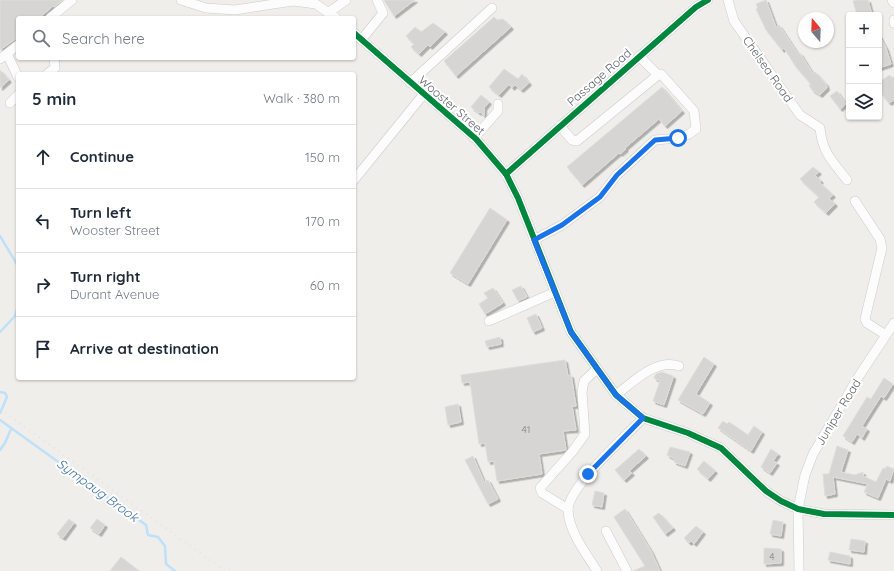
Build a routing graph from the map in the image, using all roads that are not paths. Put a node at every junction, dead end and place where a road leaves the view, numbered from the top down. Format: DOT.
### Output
graph roads {
  1 [pos="72,0"];
  2 [pos="181,0"];
  3 [pos="346,0"];
  4 [pos="377,0"];
  5 [pos="708,0"];
  6 [pos="728,0"];
  7 [pos="892,0"];
  8 [pos="894,3"];
  9 [pos="245,4"];
  10 [pos="492,8"];
  11 [pos="332,15"];
  12 [pos="52,16"];
  13 [pos="356,34"];
  14 [pos="362,39"];
  15 [pos="16,46"];
  16 [pos="3,56"];
  17 [pos="640,56"];
  18 [pos="54,60"];
  19 [pos="50,72"];
  20 [pos="16,74"];
  21 [pos="658,75"];
  22 [pos="410,83"];
  23 [pos="423,95"];
  24 [pos="16,97"];
  25 [pos="10,103"];
  26 [pos="498,104"];
  27 [pos="560,126"];
  28 [pos="474,138"];
  29 [pos="506,174"];
  30 [pos="356,178"];
  31 [pos="847,180"];
  32 [pos="855,201"];
  33 [pos="534,240"];
  34 [pos="555,292"];
  35 [pos="489,321"];
  36 [pos="894,323"];
  37 [pos="886,335"];
  38 [pos="679,366"];
  39 [pos="597,369"];
  40 [pos="616,395"];
  41 [pos="643,418"];
  42 [pos="568,509"];
  43 [pos="798,509"];
  44 [pos="894,515"];
  45 [pos="606,531"];
  46 [pos="597,571"];
  47 [pos="627,571"];
  48 [pos="799,571"];
  1 -- 12 [label="street"];
  2 -- 9 [label="street"];
  3 -- 11 [label="street"];
  4 -- 14 [label="street"];
  5 -- 17 [label="street, Passage Road"];
  6 -- 31 [label="street, Chelsea Road"];
  7 -- 8 [label="street"];
  9 -- 11 [label="street"];
  10 -- 22 [label="street"];
  13 -- 14 [label="street, Wooster Street"];
  14 -- 22 [label="street, Wooster Street"];
  15 -- 16 [label="street"];
  16 -- 20 [label="street"];
  17 -- 21 [label="street"];
  17 -- 27 [label="street, Passage Road"];
  18 -- 19 [label="street"];
  21 -- 27 [label="street"];
  21 -- 33 [label="street"];
  22 -- 23 [label="street, Wooster Street"];
  23 -- 28 [label="street, Wooster Street"];
  23 -- 30 [label="street"];
  24 -- 25 [label="street"];
  26 -- 28 [label="street"];
  27 -- 29 [label="street, Passage Road"];
  28 -- 29 [label="street, Wooster Street"];
  29 -- 33 [label="street, Wooster Street"];
  32 -- 37 [label="street"];
  33 -- 34 [label="street, Wooster Street"];
  34 -- 35 [label="street"];
  34 -- 39 [label="street, Wooster Street"];
  36 -- 37 [label="street, Juniper Road"];
  37 -- 43 [label="street, Juniper Road"];
  38 -- 40 [label="street"];
  39 -- 40 [label="street, Wooster Street"];
  39 -- 42 [label="street"];
  40 -- 41 [label="street, Wooster Street"];
  41 -- 42 [label="street"];
  41 -- 43 [label="street, Wooster Street"];
  42 -- 46 [label="street"];
  43 -- 44 [label="street, Wooster Street"];
  43 -- 48 [label="street, Juniper Road"];
  45 -- 47 [label="street"];
}
